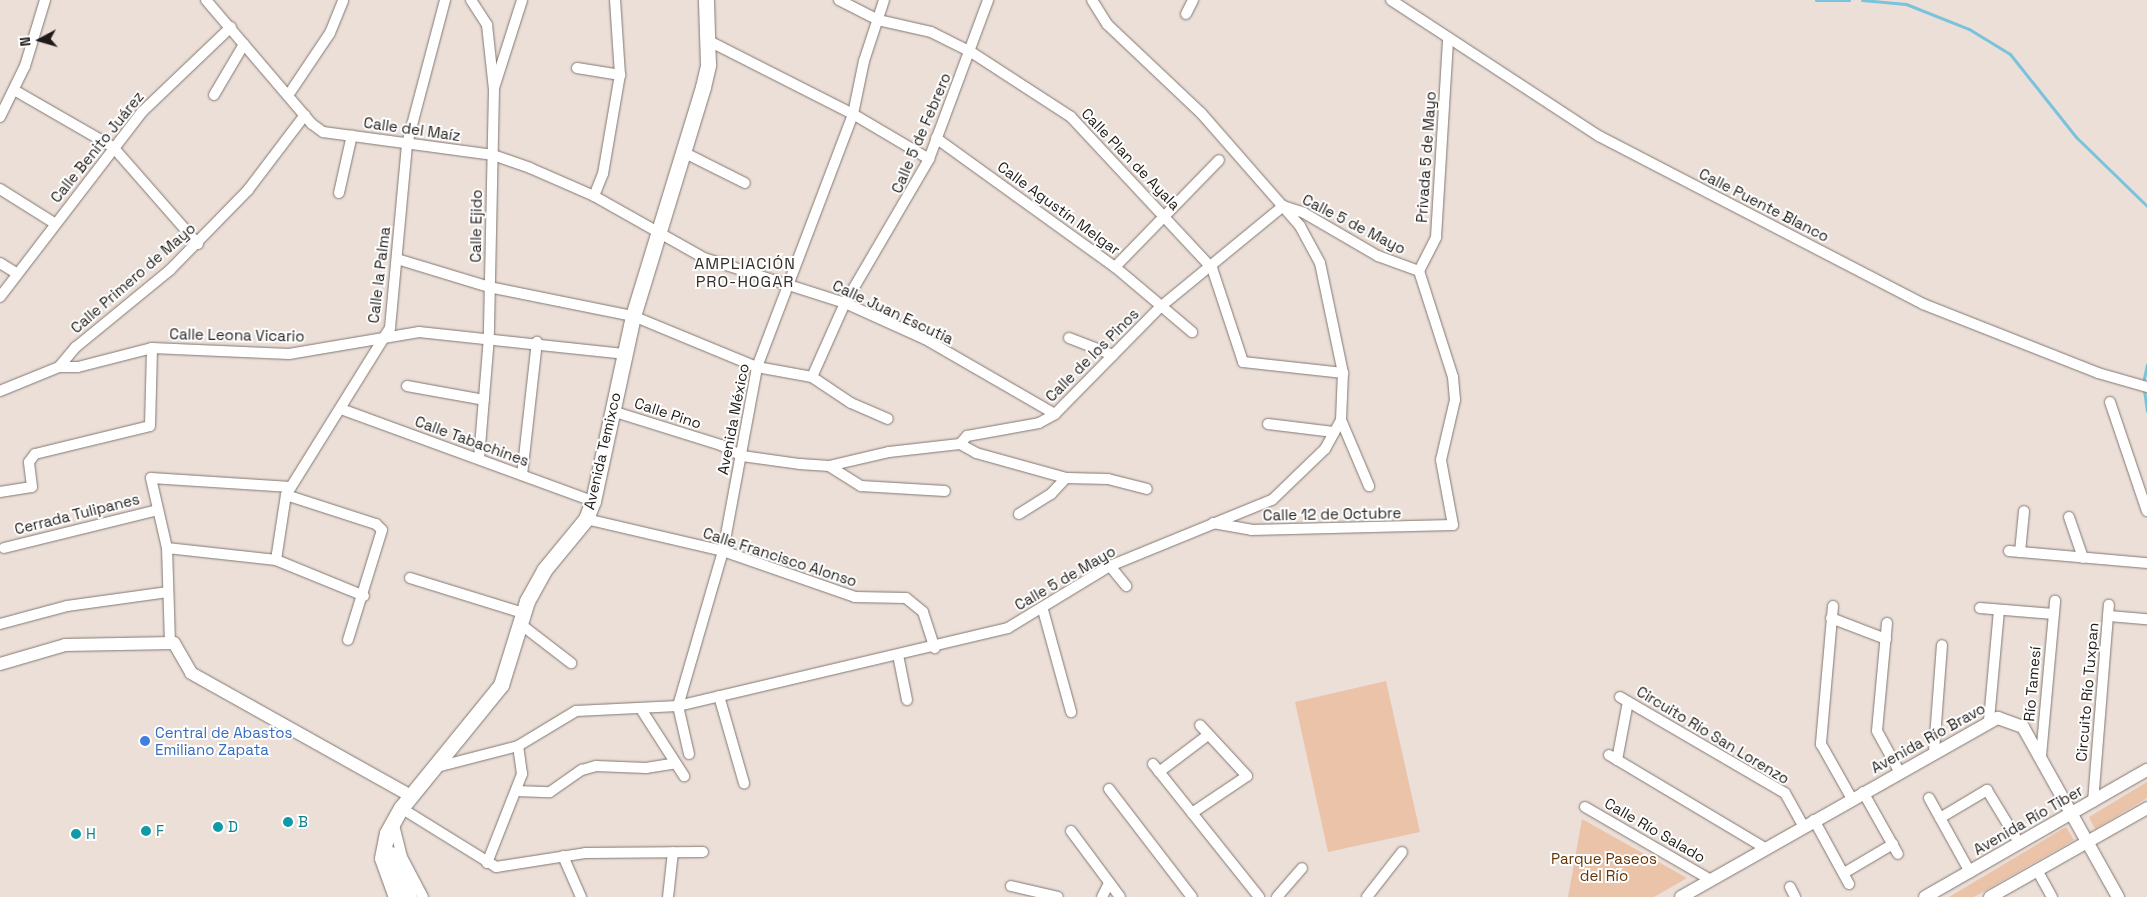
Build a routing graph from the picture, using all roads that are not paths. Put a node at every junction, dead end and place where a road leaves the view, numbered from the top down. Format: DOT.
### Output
graph roads {
  1 [pos="45,0"];
  2 [pos="206,0"];
  3 [pos="343,0"];
  4 [pos="445,0"];
  5 [pos="471,0"];
  6 [pos="522,0"];
  7 [pos="615,0"];
  8 [pos="706,0"];
  9 [pos="839,0"];
  10 [pos="884,0"];
  11 [pos="988,0"];
  12 [pos="1092,0"];
  13 [pos="1193,0"];
  14 [pos="1391,0"];
  15 [pos="1186,14"];
  16 [pos="878,20"];
  17 [pos="231,27"];
  18 [pos="707,40"];
  19 [pos="1448,41"];
  20 [pos="244,44"];
  21 [pos="971,52"];
  22 [pos="577,68"];
  23 [pos="620,74"];
  24 [pos="494,88"];
  25 [pos="14,90"];
  26 [pos="289,94"];
  27 [pos="214,95"];
  28 [pos="854,114"];
  29 [pos="305,115"];
  30 [pos="0,117"];
  31 [pos="352,136"];
  32 [pos="936,138"];
  33 [pos="408,144"];
  34 [pos="113,147"];
  35 [pos="683,152"];
  36 [pos="493,155"];
  37 [pos="929,159"];
  38 [pos="1220,160"];
  39 [pos="745,183"];
  40 [pos="0,189"];
  41 [pos="339,193"];
  42 [pos="594,196"];
  43 [pos="1282,206"];
  44 [pos="1163,213"];
  45 [pos="54,224"];
  46 [pos="657,230"];
  47 [pos="198,244"];
  48 [pos="397,259"];
  49 [pos="0,263"];
  50 [pos="1114,268"];
  51 [pos="1212,268"];
  52 [pos="1419,271"];
  53 [pos="16,273"];
  54 [pos="787,284"];
  55 [pos="489,286"];
  56 [pos="0,296"];
  57 [pos="845,303"];
  58 [pos="1159,308"];
  59 [pos="633,316"];
  60 [pos="1192,332"];
  61 [pos="489,336"];
  62 [pos="385,338"];
  63 [pos="1069,338"];
  64 [pos="537,342"];
  65 [pos="152,348"];
  66 [pos="624,354"];
  67 [pos="1113,355"];
  68 [pos="59,367"];
  69 [pos="757,367"];
  70 [pos="1344,374"];
  71 [pos="812,377"];
  72 [pos="407,386"];
  73 [pos="2147,387"];
  74 [pos="0,391"];
  75 [pos="484,400"];
  76 [pos="2110,402"];
  77 [pos="341,408"];
  78 [pos="612,410"];
  79 [pos="1056,414"];
  80 [pos="888,419"];
  81 [pos="1341,420"];
  82 [pos="1268,424"];
  83 [pos="1334,432"];
  84 [pos="960,444"];
  85 [pos="742,456"];
  86 [pos="479,458"];
  87 [pos="829,466"];
  88 [pos="522,475"];
  89 [pos="1066,478"];
  90 [pos="1369,486"];
  91 [pos="1148,489"];
  92 [pos="289,491"];
  93 [pos="945,491"];
  94 [pos="0,492"];
  95 [pos="593,501"];
  96 [pos="157,510"];
  97 [pos="2024,511"];
  98 [pos="2147,511"];
  99 [pos="1019,514"];
  100 [pos="2069,517"];
  101 [pos="586,519"];
  102 [pos="1213,523"];
  103 [pos="1453,525"];
  104 [pos="4,548"];
  105 [pos="167,548"];
  106 [pos="723,552"];
  107 [pos="2083,558"];
  108 [pos="276,560"];
  109 [pos="2147,563"];
  110 [pos="1110,566"];
  111 [pos="410,578"];
  112 [pos="1126,586"];
  113 [pos="168,592"];
  114 [pos="364,596"];
  115 [pos="2055,601"];
  116 [pos="1832,606"];
  117 [pos="1980,608"];
  118 [pos="1043,610"];
  119 [pos="1998,610"];
  120 [pos="2054,614"];
  121 [pos="521,618"];
  122 [pos="1831,618"];
  123 [pos="2147,619"];
  124 [pos="1887,623"];
  125 [pos="0,624"];
  126 [pos="1886,639"];
  127 [pos="348,640"];
  128 [pos="170,643"];
  129 [pos="1942,645"];
  130 [pos="935,648"];
  131 [pos="898,655"];
  132 [pos="571,663"];
  133 [pos="0,664"];
  134 [pos="720,696"];
  135 [pos="907,700"];
  136 [pos="678,706"];
  137 [pos="641,709"];
  138 [pos="1071,712"];
  139 [pos="1989,720"];
  140 [pos="1200,725"];
  141 [pos="1208,735"];
  142 [pos="518,746"];
  143 [pos="1934,751"];
  144 [pos="689,754"];
  145 [pos="2040,756"];
  146 [pos="676,763"];
  147 [pos="432,768"];
  148 [pos="2147,770"];
  149 [pos="1899,771"];
  150 [pos="684,776"];
  151 [pos="744,783"];
  152 [pos="1109,789"];
  153 [pos="516,791"];
  154 [pos="1863,792"];
  155 [pos="1929,798"];
  156 [pos="1852,799"];
  157 [pos="406,802"];
  158 [pos="2093,802"];
  159 [pos="1585,807"];
  160 [pos="2147,808"];
  161 [pos="1192,813"];
  162 [pos="2072,814"];
  163 [pos="1940,818"];
  164 [pos="1809,823"];
  165 [pos="390,827"];
  166 [pos="1071,831"];
  167 [pos="2015,836"];
  168 [pos="2086,843"];
  169 [pos="1892,844"];
  170 [pos="1765,848"];
  171 [pos="673,852"];
  172 [pos="703,852"];
  173 [pos="1402,852"];
  174 [pos="1898,854"];
  175 [pos="563,856"];
  176 [pos="487,863"];
  177 [pos="1302,868"];
  178 [pos="2037,870"];
  179 [pos="1970,872"];
  180 [pos="1844,873"];
  181 [pos="1711,880"];
  182 [pos="1109,883"];
  183 [pos="1849,884"];
  184 [pos="1011,886"];
  185 [pos="1790,888"];
  186 [pos="396,897"];
  187 [pos="409,897"];
  188 [pos="423,897"];
  189 [pos="582,897"];
  190 [pos="668,897"];
  191 [pos="1058,897"];
  192 [pos="1102,897"];
  193 [pos="1120,897"];
  194 [pos="1192,897"];
  195 [pos="1259,897"];
  196 [pos="1277,897"];
  197 [pos="1367,897"];
  198 [pos="1681,897"];
  199 [pos="1795,897"];
  200 [pos="1925,897"];
  201 [pos="1990,897"];
  202 [pos="2052,897"];
  203 [pos="2118,897"];
  1 -- 25 [label="street"];
  2 -- 17 [label="street, Calle del Maíz"];
  3 -- 26 [label="street"];
  4 -- 33 [label="street, Calle la Palma"];
  5 -- 24 [label="street, Calle Ejido"];
  6 -- 24 [label="street"];
  7 -- 23 [label="street"];
  8 -- 18 [label="main road, Avenida Temixco"];
  9 -- 16 [label="street, Calle Plan de Ayala"];
  10 -- 16 [label="street, Avenida México"];
  11 -- 21 [label="street, Calle 5 de Febrero"];
  12 -- 43 [label="street, Calle 5 de Mayo"];
  13 -- 15 [label="street"];
  14 -- 19 [label="street, Calle Puente Blanco"];
  16 -- 21 [label="street, Calle Plan de Ayala"];
  16 -- 28 [label="street, Avenida México"];
  17 -- 20 [label="street, Calle del Maíz"];
  17 -- 34 [label="street, Calle Benito Juárez"];
  18 -- 28 [label="street"];
  18 -- 35 [label="main road, Avenida Temixco"];
  19 -- 52 [label="street, Privada 5 de Mayo"];
  19 -- 73 [label="street, Calle Puente Blanco"];
  20 -- 26 [label="street, Calle del Maíz"];
  20 -- 27 [label="street"];
  21 -- 32 [label="street, Calle 5 de Febrero"];
  21 -- 44 [label="street, Calle Plan de Ayala"];
  22 -- 23 [label="street"];
  23 -- 42 [label="street"];
  24 -- 36 [label="street, Calle Ejido"];
  25 -- 30 [label="street"];
  25 -- 34 [label="street"];
  26 -- 29 [label="street, Calle del Maíz"];
  28 -- 37 [label="street"];
  28 -- 54 [label="street, Avenida México"];
  29 -- 31 [label="street, Calle del Maíz"];
  29 -- 47 [label="street, Calle Primero de Mayo"];
  31 -- 33 [label="street, Calle del Maíz"];
  31 -- 41 [label="street"];
  32 -- 37 [label="street, Calle 5 de Febrero"];
  32 -- 50 [label="street, Calle Agustín Melgar"];
  33 -- 36 [label="street, Calle del Maíz"];
  33 -- 48 [label="street, Calle la Palma"];
  34 -- 45 [label="street, Calle Benito Juárez"];
  34 -- 47 [label="street"];
  35 -- 39 [label="street"];
  35 -- 46 [label="main road, Avenida Temixco"];
  36 -- 42 [label="street, Calle del Maíz"];
  36 -- 55 [label="street, Calle Ejido"];
  37 -- 57 [label="street, Calle 5 de Febrero"];
  38 -- 44 [label="street"];
  40 -- 45 [label="street"];
  42 -- 46 [label="street, Calle del Maíz"];
  43 -- 51 [label="street, Calle de los Pinos"];
  43 -- 52 [label="street, Calle 5 de Mayo"];
  43 -- 70 [label="street, Calle 5 de Mayo"];
  44 -- 50 [label="street"];
  44 -- 51 [label="street, Calle Plan de Ayala"];
  45 -- 53 [label="street, Calle Benito Juárez"];
  46 -- 54 [label="street, Calle Juan Escutia"];
  46 -- 59 [label="main road, Avenida Temixco"];
  47 -- 68 [label="street, Calle Primero de Mayo"];
  48 -- 55 [label="street"];
  48 -- 62 [label="street, Calle la Palma"];
  49 -- 53 [label="street"];
  50 -- 58 [label="street, Calle Agustín Melgar"];
  51 -- 58 [label="street, Calle de los Pinos"];
  51 -- 70 [label="street, Calle Plan de Ayala"];
  52 -- 103 [label="street, Calle 5 de Mayo"];
  53 -- 56 [label="street, Calle Benito Juárez"];
  54 -- 57 [label="street, Calle Juan Escutia"];
  54 -- 69 [label="street, Avenida México"];
  55 -- 59 [label="street"];
  55 -- 61 [label="street, Calle Ejido"];
  57 -- 71 [label="street, Calle 5 de Febrero"];
  57 -- 79 [label="street, Calle Juan Escutia"];
  58 -- 60 [label="street, Calle Agustín Melgar"];
  58 -- 67 [label="street, Calle de los Pinos"];
  59 -- 66 [label="main road, Avenida Temixco"];
  59 -- 69 [label="street"];
  61 -- 62 [label="street, Calle Leona Vicario"];
  61 -- 64 [label="street, Calle Leona Vicario"];
  61 -- 75 [label="street, Calle Ejido"];
  62 -- 65 [label="street, Calle Leona Vicario"];
  62 -- 77 [label="street, Calle la Palma"];
  63 -- 67 [label="street"];
  64 -- 66 [label="street, Calle Leona Vicario"];
  64 -- 88 [label="street"];
  65 -- 68 [label="street, Calle Leona Vicario"];
  65 -- 94 [label="street"];
  66 -- 78 [label="main road, Avenida Temixco"];
  67 -- 79 [label="street, Calle de los Pinos"];
  68 -- 74 [label="street, Calle Primero de Mayo"];
  69 -- 71 [label="street"];
  69 -- 85 [label="street, Avenida México"];
  70 -- 81 [label="street, Calle 5 de Mayo"];
  71 -- 80 [label="street"];
  72 -- 75 [label="street"];
  75 -- 86 [label="street, Calle Ejido"];
  76 -- 98 [label="street"];
  77 -- 86 [label="street, Calle Tabachines"];
  77 -- 92 [label="street, Calle la Palma"];
  78 -- 85 [label="street, Calle Pino"];
  78 -- 95 [label="main road, Avenida Temixco"];
  79 -- 84 [label="street, Calle de los Pinos"];
  81 -- 83 [label="street, Calle 5 de Mayo"];
  81 -- 90 [label="street"];
  82 -- 83 [label="street"];
  83 -- 102 [label="street, Calle 5 de Mayo"];
  84 -- 87 [label="street, Calle de los Pinos"];
  84 -- 89 [label="street"];
  85 -- 87 [label="street, Calle de los Pinos"];
  85 -- 106 [label="street, Avenida México"];
  86 -- 88 [label="street, Calle Tabachines"];
  87 -- 93 [label="street"];
  88 -- 95 [label="street, Calle Tabachines"];
  89 -- 91 [label="street"];
  89 -- 99 [label="street"];
  92 -- 96 [label="street"];
  92 -- 108 [label="street, Calle la Palma"];
  92 -- 114 [label="street"];
  95 -- 101 [label="main road, Avenida Temixco"];
  96 -- 104 [label="street, Cerrada Tulipanes"];
  96 -- 105 [label="street"];
  97 -- 107 [label="street"];
  100 -- 107 [label="street"];
  101 -- 106 [label="street, Calle Francisco Alonso"];
  101 -- 121 [label="main road, Avenida Temixco"];
  102 -- 103 [label="street, Calle 12 de Octubre"];
  102 -- 110 [label="street, Calle 5 de Mayo"];
  105 -- 108 [label="street"];
  105 -- 113 [label="street"];
  106 -- 130 [label="street, Calle Francisco Alonso"];
  106 -- 136 [label="street, Avenida México"];
  107 -- 109 [label="street"];
  108 -- 114 [label="street"];
  110 -- 112 [label="street"];
  110 -- 118 [label="street, Calle 5 de Mayo"];
  111 -- 121 [label="street"];
  113 -- 125 [label="street"];
  113 -- 128 [label="street"];
  114 -- 127 [label="street"];
  115 -- 120 [label="street, Río Tamesí"];
  116 -- 122 [label="street"];
  117 -- 119 [label="street"];
  118 -- 130 [label="street, Calle 5 de Mayo"];
  118 -- 138 [label="street"];
  119 -- 120 [label="street"];
  119 -- 139 [label="street"];
  120 -- 145 [label="street, Río Tamesí"];
  121 -- 132 [label="street"];
  121 -- 147 [label="main road, Avenida Temixco"];
  122 -- 126 [label="street"];
  122 -- 156 [label="street"];
  123 -- 158 [label="street, Circuito Río Tuxpan"];
  124 -- 126 [label="street"];
  126 -- 149 [label="street"];
  128 -- 133 [label="street"];
  128 -- 157 [label="street"];
  129 -- 143 [label="street"];
  130 -- 131 [label="street, Calle 5 de Mayo"];
  131 -- 134 [label="street, Calle 5 de Mayo"];
  131 -- 135 [label="street"];
  134 -- 136 [label="street, Calle 5 de Mayo"];
  134 -- 151 [label="street"];
  136 -- 137 [label="street, Calle 5 de Mayo"];
  136 -- 144 [label="street"];
  137 -- 142 [label="street, Calle 5 de Mayo"];
  137 -- 146 [label="street"];
  139 -- 143 [label="street, Avenida Río Bravo"];
  139 -- 145 [label="street, Avenida Río Bravo"];
  140 -- 141 [label="street"];
  141 -- 161 [label="street"];
  141 -- 161 [label="street"];
  142 -- 147 [label="street, Calle 5 de Mayo"];
  142 -- 153 [label="street"];
  143 -- 149 [label="street, Avenida Río Bravo"];
  145 -- 162 [label="street, Avenida Río Bravo"];
  146 -- 150 [label="street"];
  146 -- 153 [label="street"];
  147 -- 157 [label="main road, Avenida Temixco"];
  148 -- 158 [label="street, Avenida Río Tiber"];
  149 -- 154 [label="street, Avenida Río Bravo"];
  152 -- 194 [label="street"];
  153 -- 176 [label="street"];
  154 -- 156 [label="street, Avenida Río Bravo"];
  154 -- 169 [label="street"];
  155 -- 163 [label="street"];
  156 -- 164 [label="street, Avenida Río Bravo"];
  157 -- 165 [label="main road, Avenida Temixco"];
  157 -- 176 [label="street"];
  158 -- 162 [label="street, Avenida Río Tiber"];
  159 -- 181 [label="street, Calle Río Salado"];
  160 -- 168 [label="street"];
  161 -- 195 [label="street"];
  162 -- 168 [label="street, Avenida Río Bravo"];
  162 -- 179 [label="street, Avenida Río Tiber"];
  163 -- 167 [label="street"];
  163 -- 179 [label="street"];
  164 -- 170 [label="street, Avenida Río Bravo"];
  164 -- 170 [label="street, Circuito Río San Lorenzo"];
  164 -- 180 [label="street, Circuito Río San Lorenzo"];
  165 -- 186 [label="main road"];
  165 -- 187 [label="main road"];
  165 -- 188 [label="street"];
  166 -- 182 [label="street"];
  168 -- 178 [label="street"];
  168 -- 203 [label="street, Avenida Río Bravo"];
  169 -- 174 [label="street"];
  169 -- 180 [label="street"];
  170 -- 181 [label="street, Avenida Río Bravo"];
  171 -- 172 [label="street"];
  171 -- 175 [label="street"];
  171 -- 190 [label="street"];
  173 -- 197 [label="street"];
  175 -- 176 [label="street"];
  175 -- 189 [label="street"];
  177 -- 196 [label="street"];
  178 -- 201 [label="street"];
  178 -- 202 [label="street"];
  179 -- 200 [label="street, Avenida Río Tiber"];
  180 -- 183 [label="street, Circuito Río San Lorenzo"];
  181 -- 198 [label="street, Avenida Río Bravo"];
  182 -- 192 [label="street"];
  182 -- 193 [label="street"];
  184 -- 191 [label="street"];
  185 -- 199 [label="street"];
}
